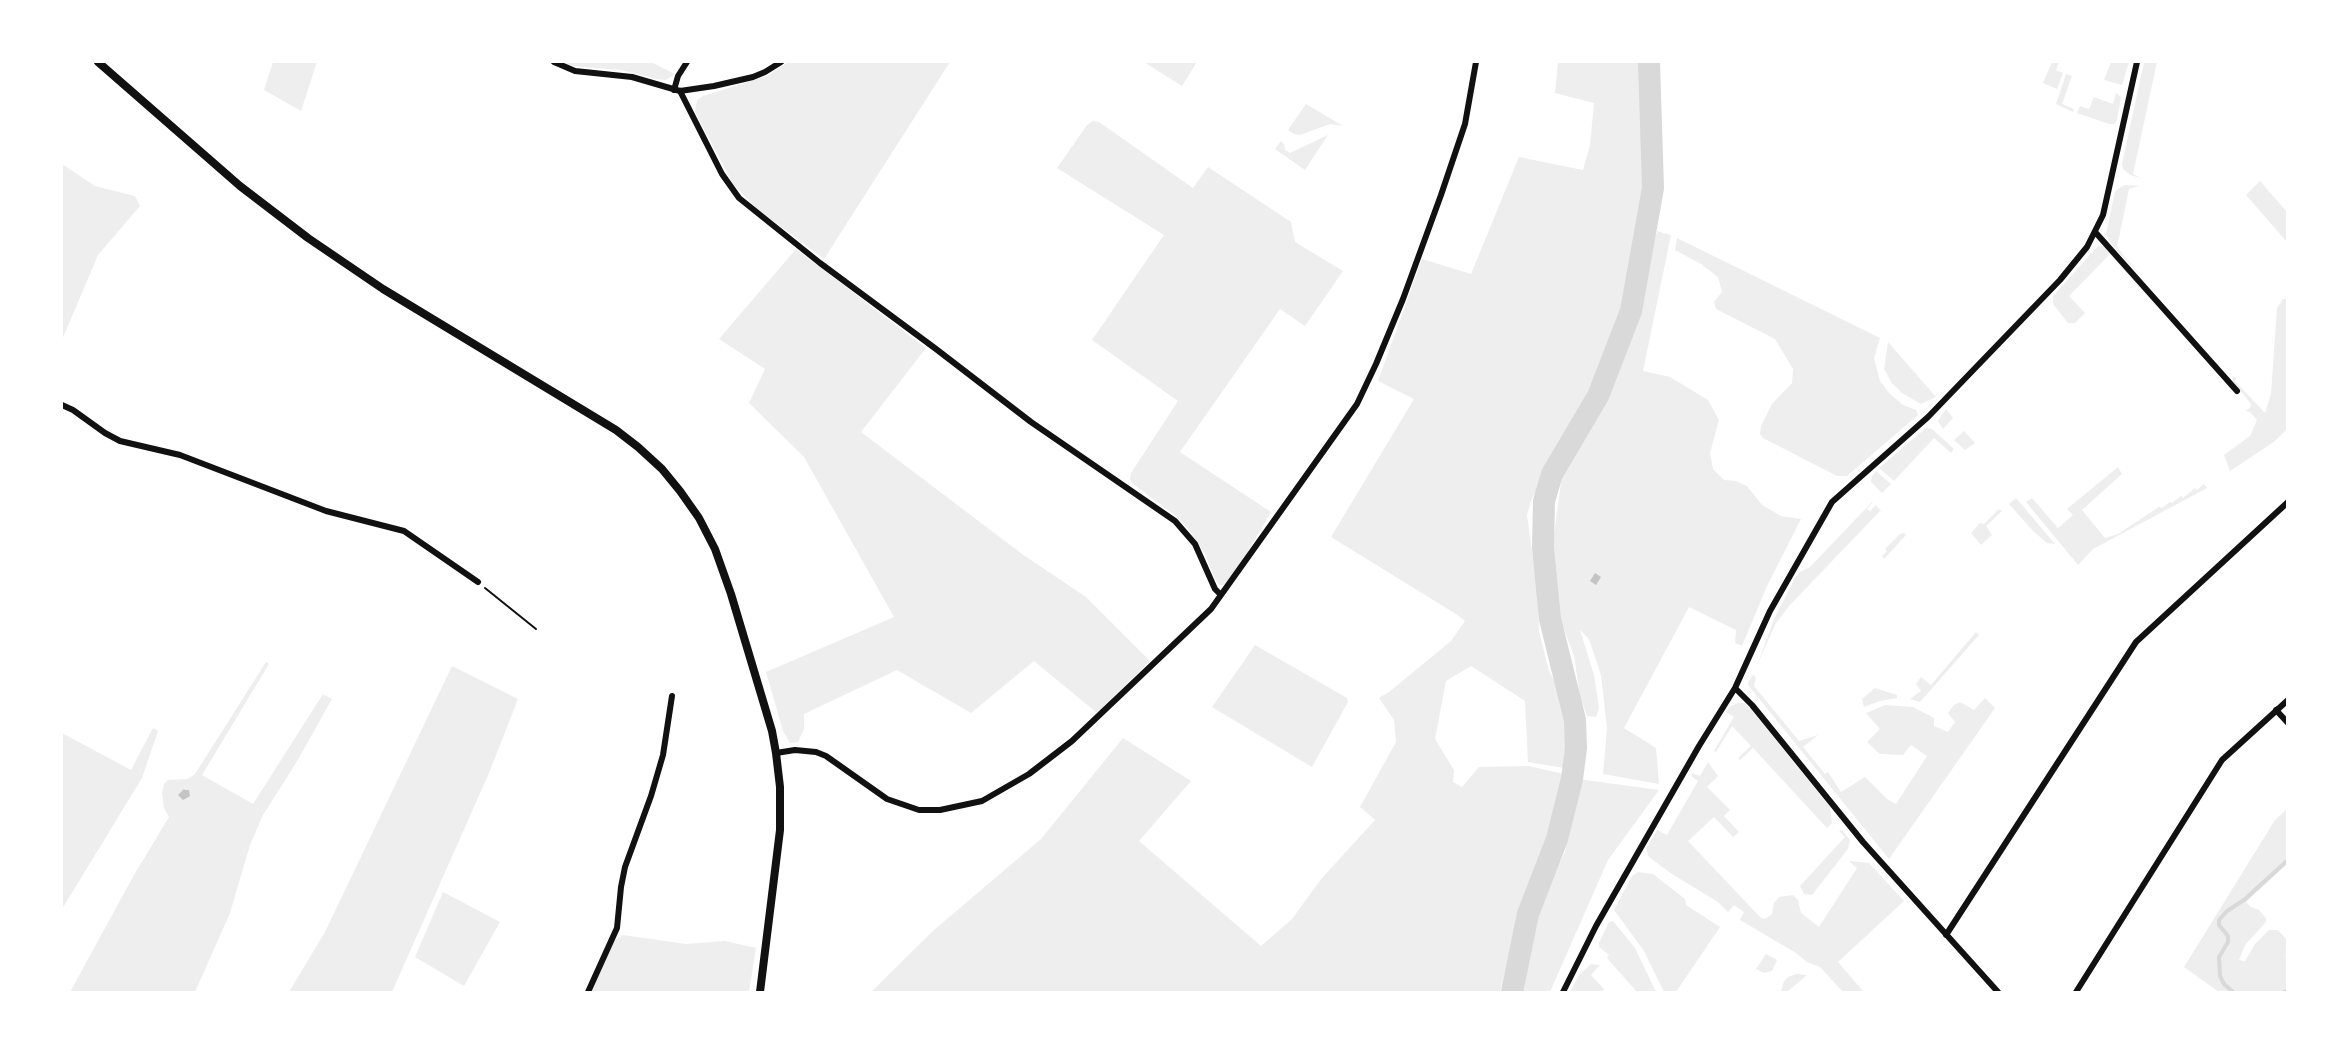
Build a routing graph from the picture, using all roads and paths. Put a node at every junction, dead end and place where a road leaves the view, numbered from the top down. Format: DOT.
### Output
graph roads {
  1 [pos="98,62"];
  2 [pos="554,62"];
  3 [pos="687,62"];
  4 [pos="781,62"];
  5 [pos="1476,62"];
  6 [pos="2137,62"];
  7 [pos="677,91"];
  8 [pos="2096,233"];
  9 [pos="2237,391"];
  10 [pos="62,405"];
  11 [pos="2286,506"];
  12 [pos="478,582"];
  13 [pos="491,592"];
  14 [pos="1221,596"];
  15 [pos="536,628"];
  16 [pos="1735,688"];
  17 [pos="672,696"];
  18 [pos="2288,700"];
  19 [pos="2276,710"];
  20 [pos="2288,723"];
  21 [pos="776,753"];
  22 [pos="1946,935"];
  23 [pos="588,993"];
  24 [pos="760,993"];
  25 [pos="1563,993"];
  26 [pos="1998,993"];
  27 [pos="2076,993"];
  1 -- 21 [label="street"];
  2 -- 7 [label="street"];
  3 -- 7 [label="street"];
  4 -- 7 [label="street"];
  5 -- 14 [label="street"];
  6 -- 8 [label="street"];
  7 -- 14 [label="street"];
  8 -- 9 [label="street"];
  8 -- 16 [label="street"];
  10 -- 12 [label="street"];
  11 -- 22 [label="street"];
  13 -- 15 [label="path"];
  14 -- 21 [label="street"];
  16 -- 22 [label="street"];
  16 -- 25 [label="street"];
  17 -- 23 [label="street"];
  18 -- 19 [label="street"];
  19 -- 20 [label="street"];
  19 -- 27 [label="street"];
  21 -- 24 [label="street"];
  22 -- 26 [label="street"];
}
